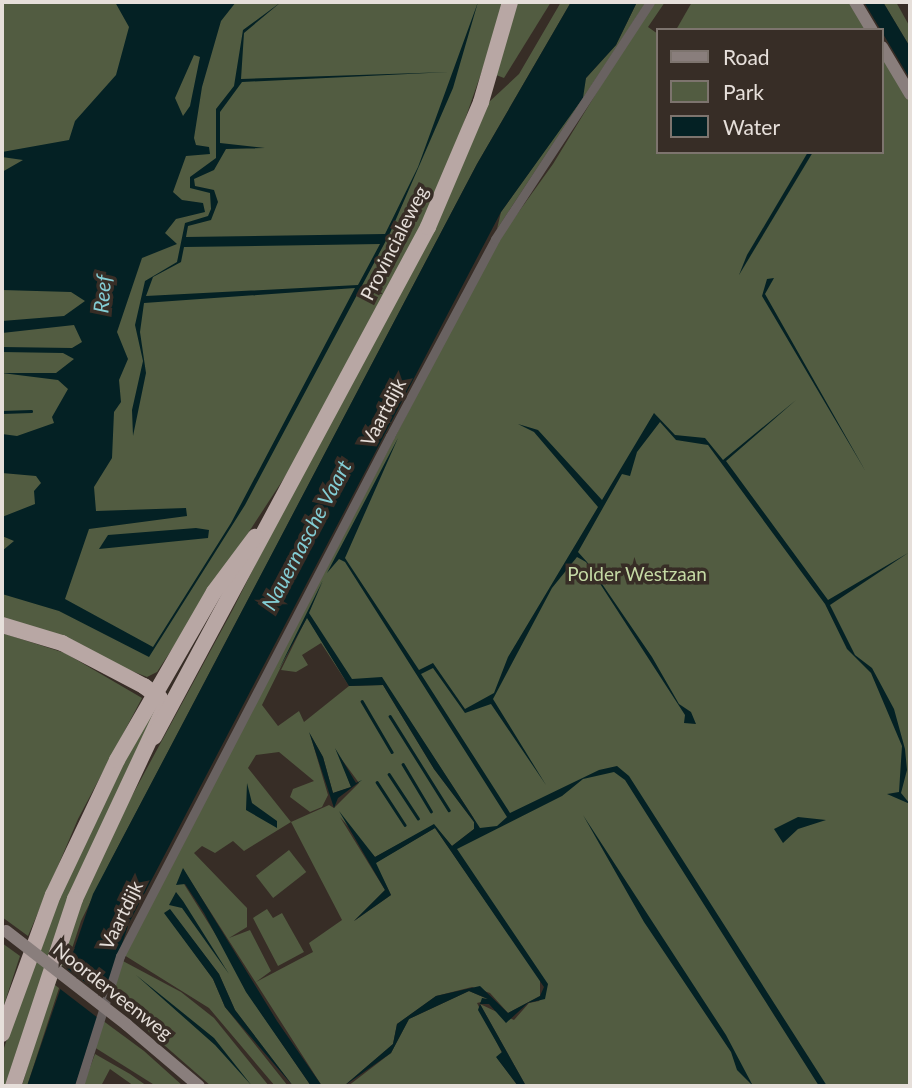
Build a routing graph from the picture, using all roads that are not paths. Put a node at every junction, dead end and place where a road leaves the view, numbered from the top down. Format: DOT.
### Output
graph roads {
  1 [pos="510,2"];
  2 [pos="650,2"];
  3 [pos="855,2"];
  4 [pos="871,28"];
  5 [pos="884,50"];
  6 [pos="910,94"];
  7 [pos="286,492"];
  8 [pos="2,625"];
  9 [pos="155,693"];
  10 [pos="155,737"];
  11 [pos="4,930"];
  12 [pos="2,1034"];
  13 [pos="13,1086"];
  14 [pos="79,1086"];
  15 [pos="199,1086"];
  1 -- 7 [label="highway, Provincialeweg"];
  2 -- 14 [label="street, Vaartdijk"];
  3 -- 4 [label="street"];
  5 -- 6 [label="street"];
  7 -- 9 [label="highway, Provincialeweg"];
  7 -- 10 [label="highway, Provincialeweg"];
  8 -- 9 [label="highway"];
  9 -- 10 [label="highway"];
  9 -- 12 [label="highway, Provincialeweg"];
  10 -- 13 [label="highway, Provincialeweg"];
  11 -- 15 [label="street, Noorderveenweg, bridge"];
}
